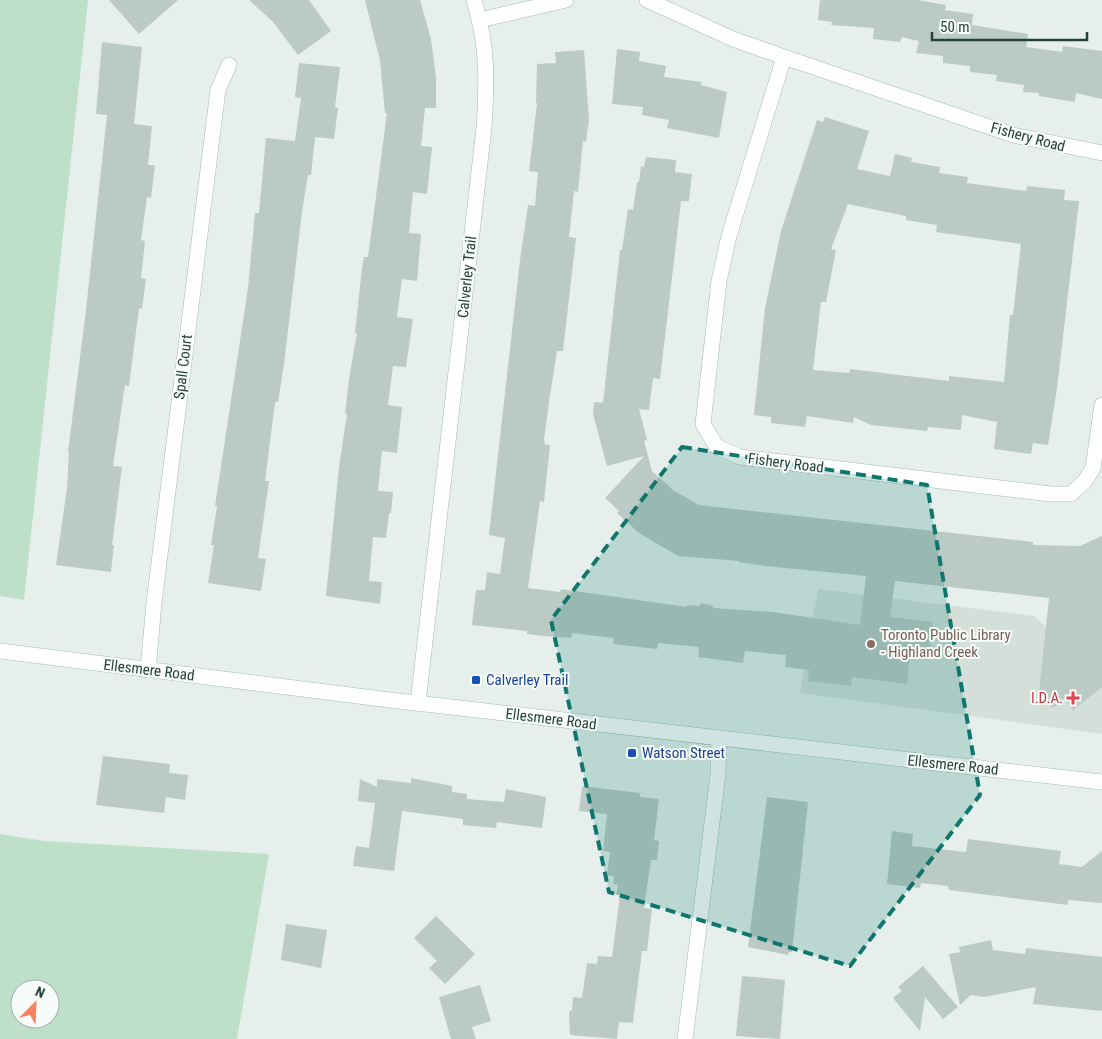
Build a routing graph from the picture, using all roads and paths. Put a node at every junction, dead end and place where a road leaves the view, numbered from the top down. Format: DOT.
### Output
graph roads {
  1 [pos="474,0"];
  2 [pos="566,0"];
  3 [pos="648,0"];
  4 [pos="480,20"];
  5 [pos="784,57"];
  6 [pos="229,65"];
  7 [pos="1102,153"];
  8 [pos="1102,405"];
  9 [pos="0,651"];
  10 [pos="148,670"];
  11 [pos="418,703"];
  12 [pos="719,738"];
  13 [pos="1102,782"];
  14 [pos="685,1039"];
  1 -- 4 [label="street, Calverley Trail"];
  2 -- 4 [label="street"];
  3 -- 5 [label="street, Fishery Road"];
  4 -- 11 [label="street, Calverley Trail"];
  5 -- 7 [label="street, Fishery Road"];
  5 -- 8 [label="street, Fishery Road"];
  6 -- 10 [label="street, Spall Court"];
  9 -- 10 [label="street, Ellesmere Road"];
  10 -- 11 [label="street, Ellesmere Road"];
  11 -- 12 [label="street, Ellesmere Road"];
  12 -- 13 [label="street, Ellesmere Road"];
  12 -- 14 [label="street"];
}
